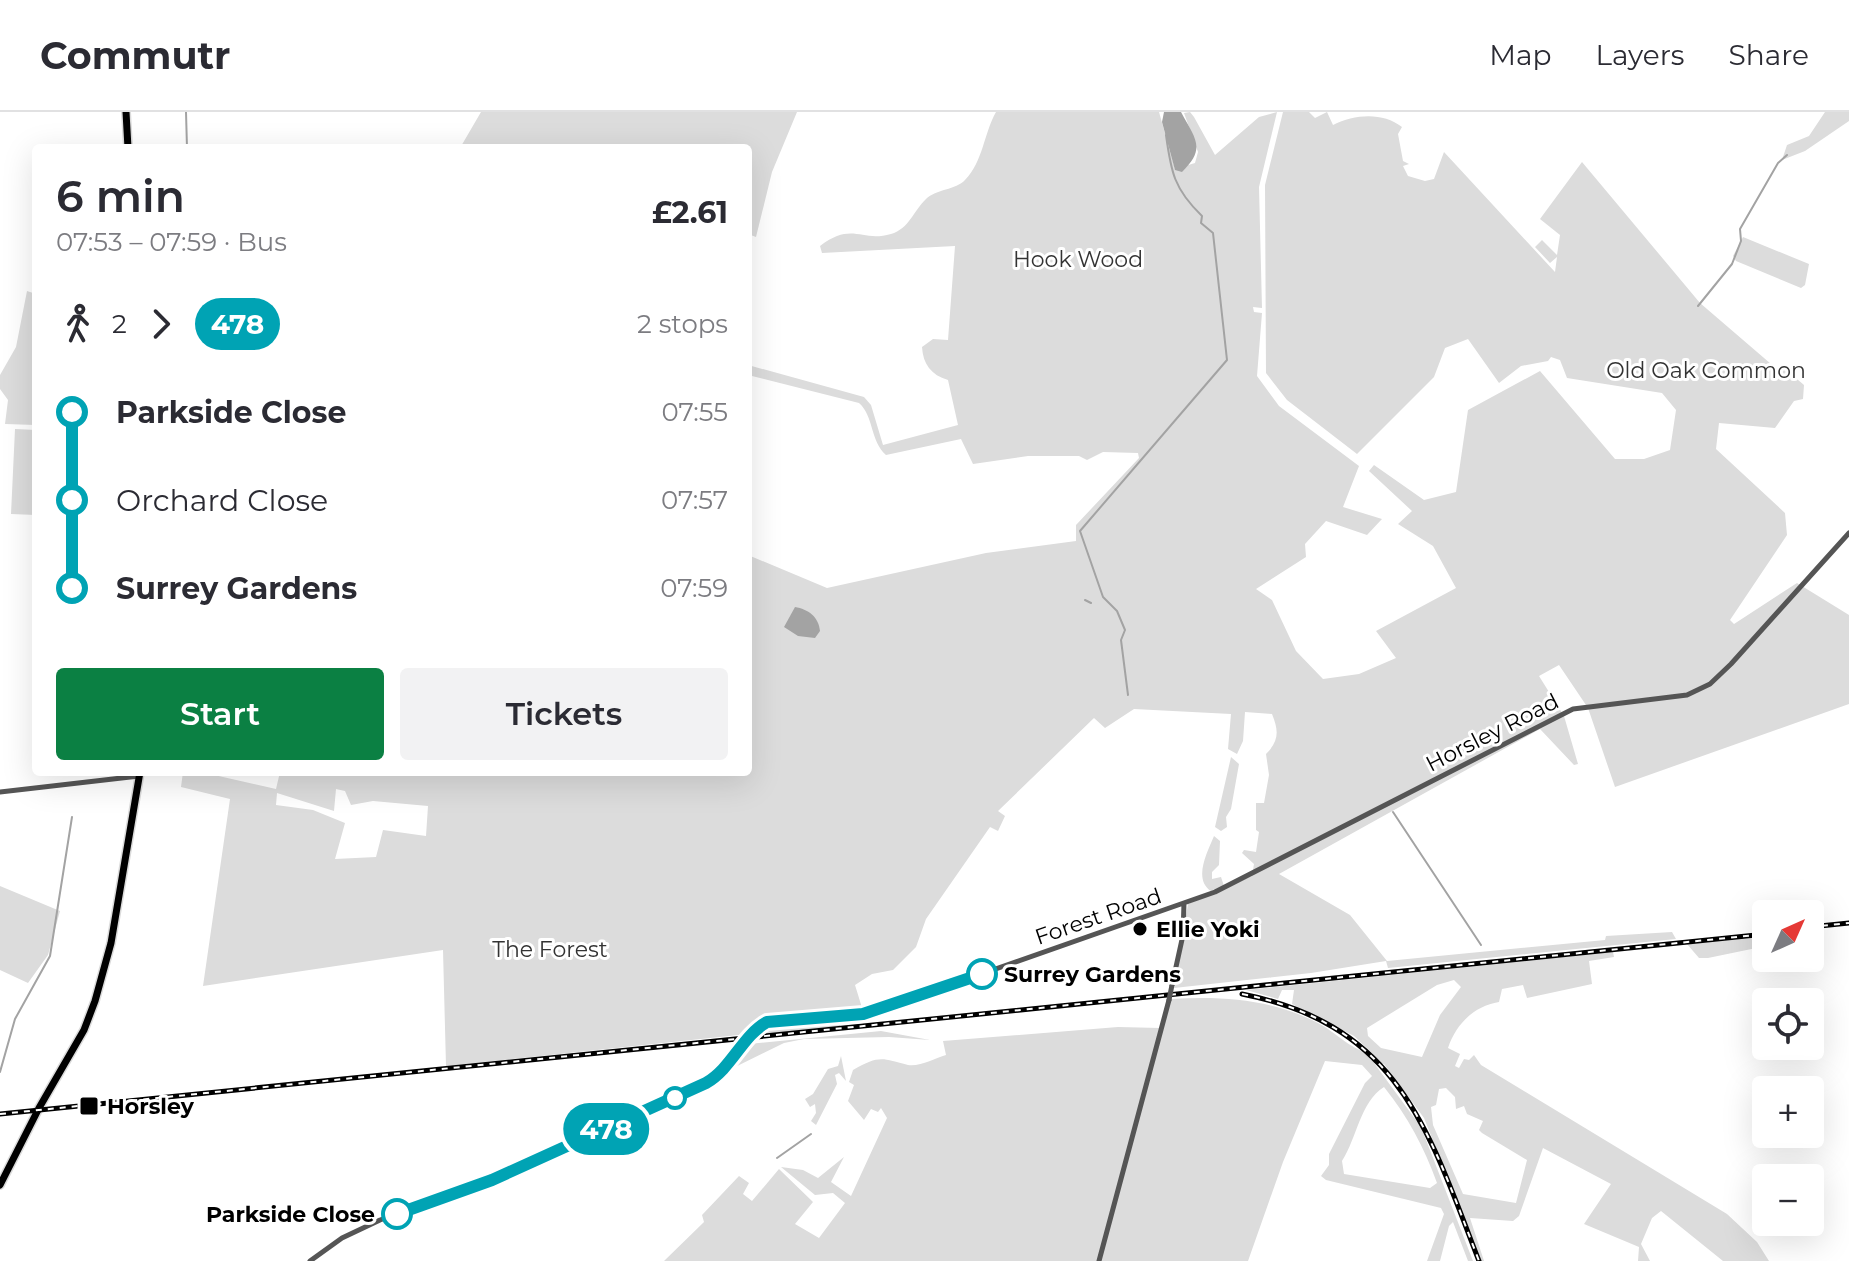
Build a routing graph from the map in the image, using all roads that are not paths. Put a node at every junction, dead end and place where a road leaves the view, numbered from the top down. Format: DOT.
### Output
graph roads {
  1 [pos="126,112"];
  2 [pos="128,144"];
  3 [pos="1849,533"];
  4 [pos="124,776"];
  5 [pos="140,776"];
  6 [pos="0,792"];
  7 [pos="1203,896"];
  8 [pos="1184,903"];
  9 [pos="1177,905"];
  10 [pos="1183,915"];
  11 [pos="0,1185"];
  12 [pos="310,1261"];
  13 [pos="1099,1261"];
  1 -- 2 [label="main road"];
  3 -- 7 [label="street, Horsley Road"];
  4 -- 6 [label="street"];
  5 -- 11 [label="main road"];
  7 -- 8 [label="street, Forest Road"];
  8 -- 9 [label="street, Forest Road"];
  8 -- 10 [label="street"];
  9 -- 10 [label="street"];
  9 -- 12 [label="street, Forest Road, bridge"];
  10 -- 13 [label="street, bridge"];
}
